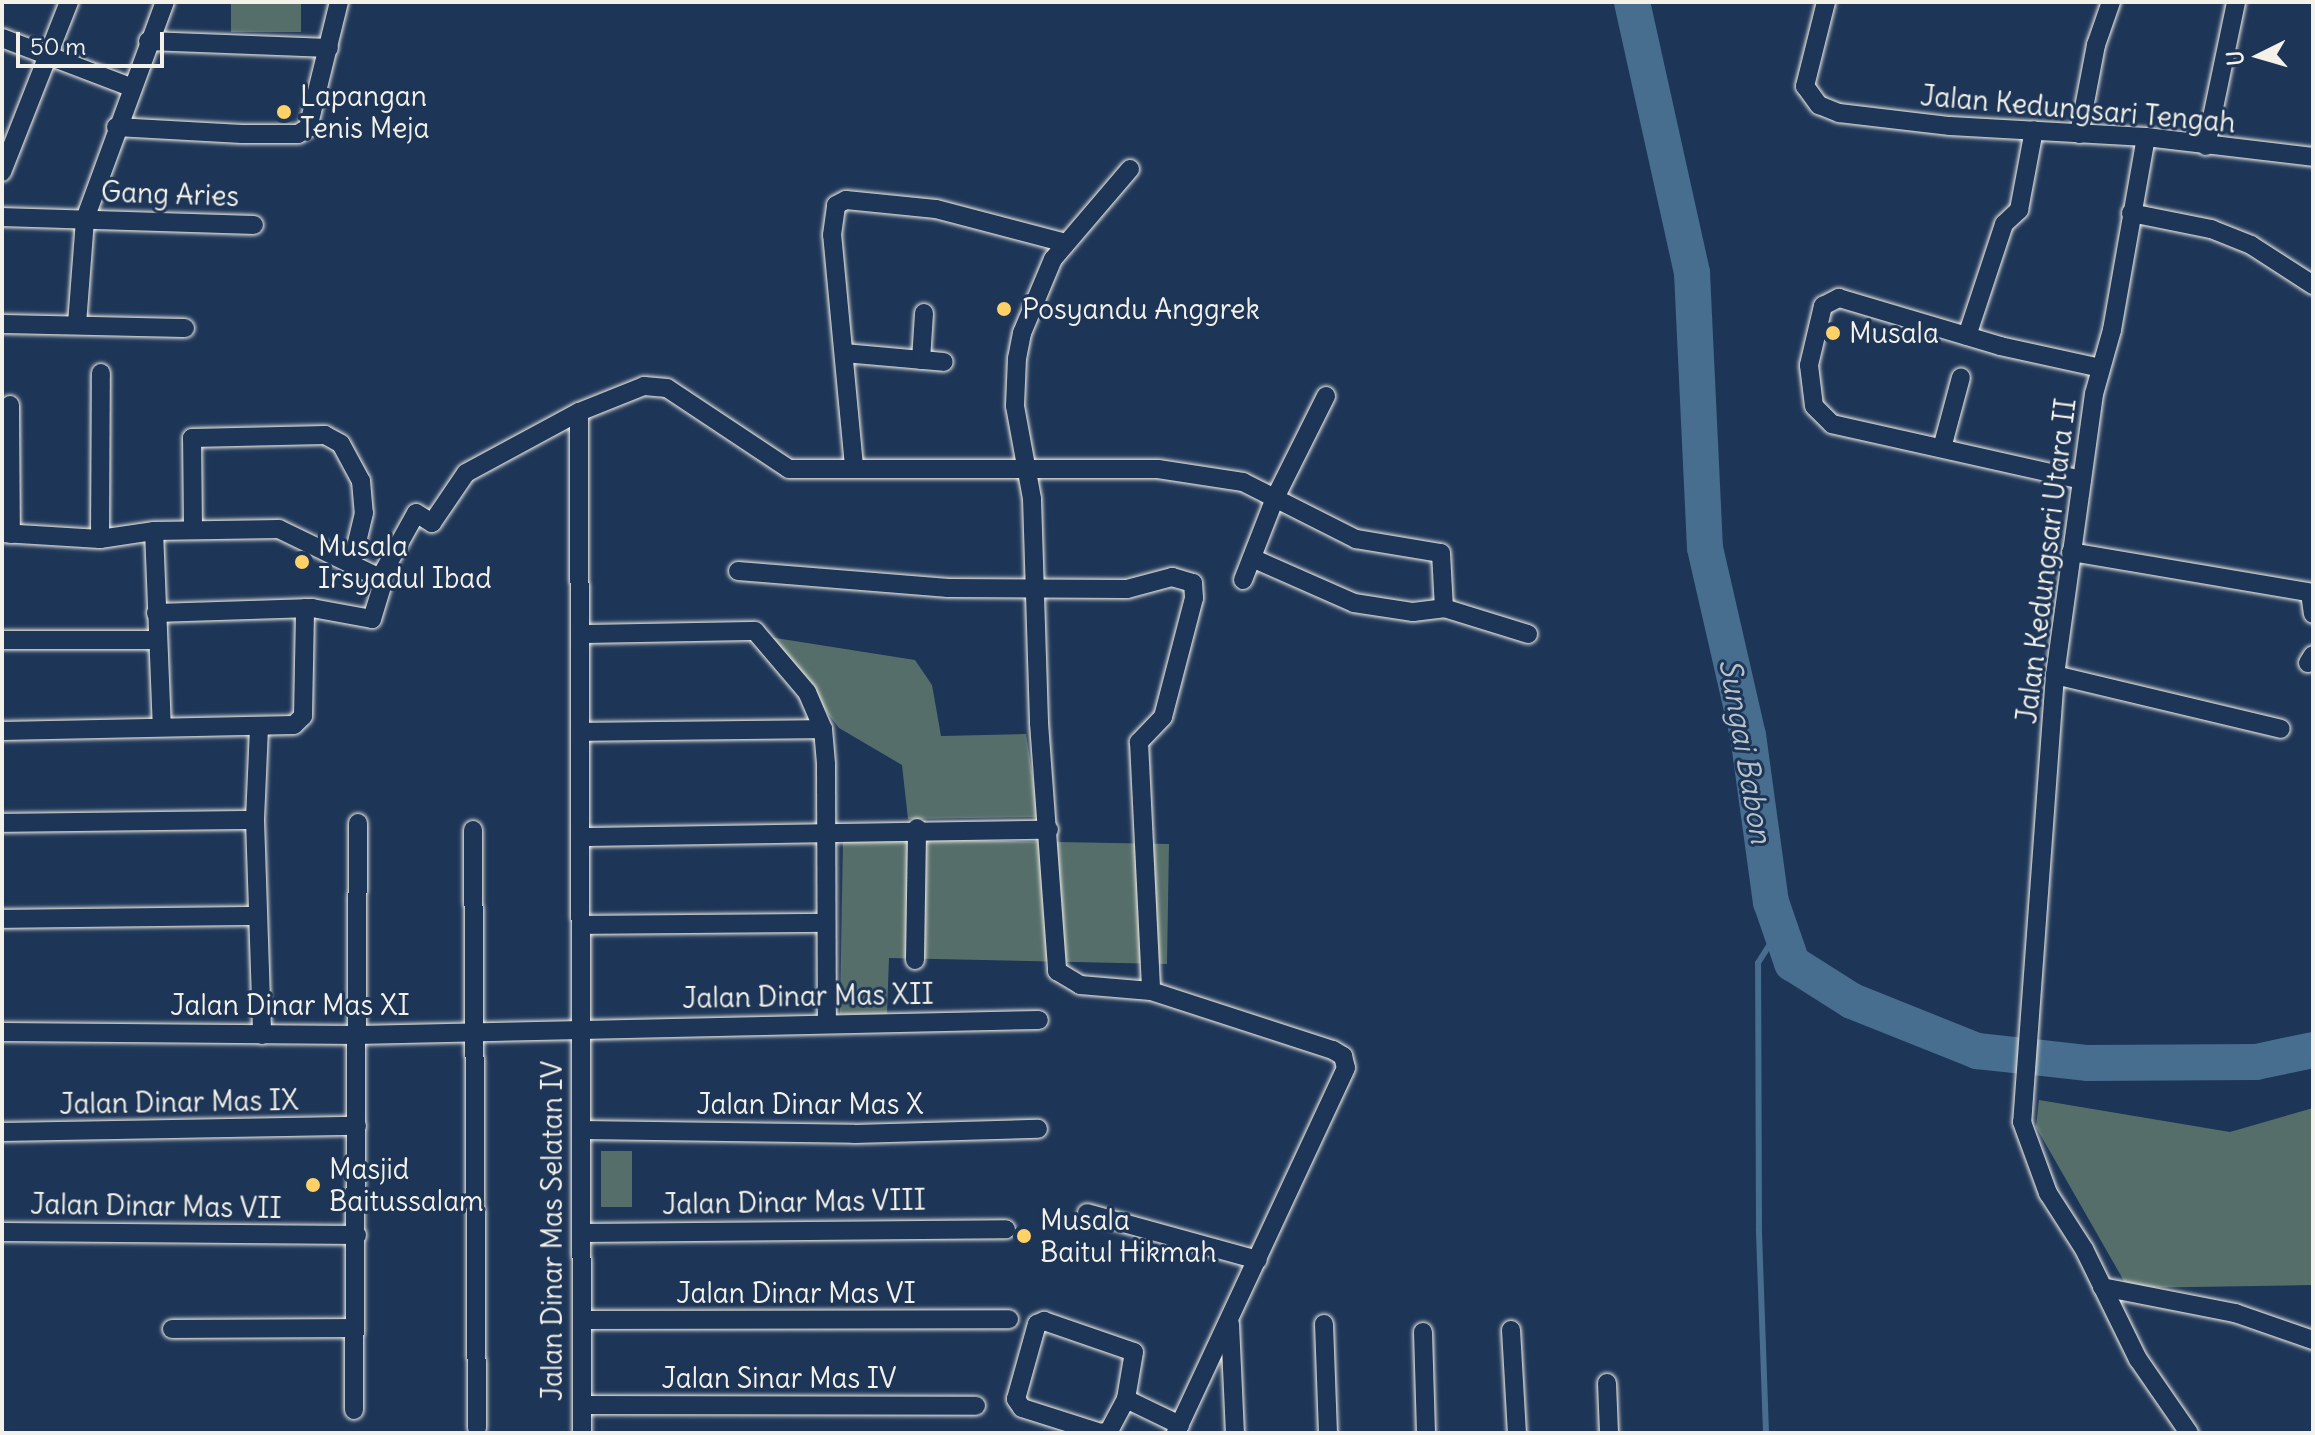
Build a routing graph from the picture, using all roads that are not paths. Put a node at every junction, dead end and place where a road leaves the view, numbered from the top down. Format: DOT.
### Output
graph roads {
  1 [pos="69,2"];
  2 [pos="165,2"];
  3 [pos="339,2"];
  4 [pos="1826,2"];
  5 [pos="2111,2"];
  6 [pos="2236,2"];
  7 [pos="2,38"];
  8 [pos="148,41"];
  9 [pos="329,48"];
  10 [pos="47,54"];
  11 [pos="130,87"];
  12 [pos="116,127"];
  13 [pos="2034,130"];
  14 [pos="2079,134"];
  15 [pos="2146,137"];
  16 [pos="2206,146"];
  17 [pos="2313,157"];
  18 [pos="1130,169"];
  19 [pos="2,172"];
  20 [pos="2131,213"];
  21 [pos="2,217"];
  22 [pos="85,219"];
  23 [pos="254,225"];
  24 [pos="1066,243"];
  25 [pos="2313,285"];
  26 [pos="924,313"];
  27 [pos="2,324"];
  28 [pos="77,324"];
  29 [pos="185,328"];
  30 [pos="1967,336"];
  31 [pos="844,353"];
  32 [pos="921,360"];
  33 [pos="944,362"];
  34 [pos="2101,368"];
  35 [pos="101,373"];
  36 [pos="1961,377"];
  37 [pos="1326,396"];
  38 [pos="10,405"];
  39 [pos="579,412"];
  40 [pos="1942,448"];
  41 [pos="854,466"];
  42 [pos="1029,469"];
  43 [pos="2082,480"];
  44 [pos="1275,498"];
  45 [pos="193,529"];
  46 [pos="154,531"];
  47 [pos="7,533"];
  48 [pos="100,539"];
  49 [pos="2071,552"];
  50 [pos="1252,558"];
  51 [pos="352,563"];
  52 [pos="738,571"];
  53 [pos="380,578"];
  54 [pos="1243,580"];
  55 [pos="1032,587"];
  56 [pos="2312,593"];
  57 [pos="305,608"];
  58 [pos="1444,608"];
  59 [pos="156,613"];
  60 [pos="2313,614"];
  61 [pos="581,634"];
  62 [pos="1528,634"];
  63 [pos="2,640"];
  64 [pos="157,640"];
  65 [pos="2055,675"];
  66 [pos="162,727"];
  67 [pos="259,728"];
  68 [pos="823,729"];
  69 [pos="2281,729"];
  70 [pos="2,731"];
  71 [pos="580,732"];
  72 [pos="255,820"];
  73 [pos="2,823"];
  74 [pos="358,823"];
  75 [pos="917,828"];
  76 [pos="473,830"];
  77 [pos="1049,830"];
  78 [pos="830,831"];
  79 [pos="581,837"];
  80 [pos="258,916"];
  81 [pos="2,919"];
  82 [pos="825,923"];
  83 [pos="581,925"];
  84 [pos="915,960"];
  85 [pos="1151,991"];
  86 [pos="1039,1020"];
  87 [pos="827,1023"];
  88 [pos="579,1029"];
  89 [pos="2,1032"];
  90 [pos="475,1032"];
  91 [pos="262,1035"];
  92 [pos="357,1035"];
  93 [pos="357,1126"];
  94 [pos="1038,1129"];
  95 [pos="581,1130"];
  96 [pos="2,1132"];
  97 [pos="1087,1213"];
  98 [pos="1006,1229"];
  99 [pos="2,1232"];
  100 [pos="582,1233"];
  101 [pos="357,1235"];
  102 [pos="1258,1260"];
  103 [pos="2102,1287"];
  104 [pos="1009,1319"];
  105 [pos="582,1320"];
  106 [pos="1229,1322"];
  107 [pos="1324,1324"];
  108 [pos="353,1328"];
  109 [pos="172,1329"];
  110 [pos="1511,1330"];
  111 [pos="1423,1332"];
  112 [pos="2313,1340"];
  113 [pos="1607,1383"];
  114 [pos="1126,1399"];
  115 [pos="582,1405"];
  116 [pos="976,1406"];
  117 [pos="354,1410"];
  118 [pos="477,1428"];
  119 [pos="1178,1429"];
  120 [pos="582,1433"];
  121 [pos="1235,1433"];
  122 [pos="1328,1433"];
  123 [pos="1426,1433"];
  124 [pos="1517,1433"];
  125 [pos="1609,1433"];
  126 [pos="2189,1433"];
  1 -- 10 [label="street"];
  2 -- 8 [label="street"];
  3 -- 9 [label="street"];
  4 -- 13 [label="street, Jalan Kedungsari Tengah"];
  5 -- 14 [label="street"];
  6 -- 16 [label="street"];
  7 -- 10 [label="street"];
  8 -- 9 [label="street"];
  8 -- 11 [label="street"];
  9 -- 12 [label="street"];
  10 -- 11 [label="street"];
  10 -- 19 [label="street"];
  11 -- 12 [label="street"];
  12 -- 22 [label="street"];
  13 -- 14 [label="street, Jalan Kedungsari Tengah"];
  13 -- 30 [label="street"];
  14 -- 15 [label="street, Jalan Kedungsari Tengah"];
  15 -- 16 [label="street, Jalan Kedungsari Tengah"];
  15 -- 20 [label="street, Jalan Kedungsari Utara II"];
  16 -- 17 [label="street, Jalan Kedungsari Tengah"];
  18 -- 24 [label="street"];
  20 -- 25 [label="street"];
  20 -- 34 [label="street, Jalan Kedungsari Utara II"];
  21 -- 22 [label="street, Gang Aries"];
  22 -- 23 [label="street, Gang Aries"];
  22 -- 28 [label="street"];
  24 -- 31 [label="street"];
  24 -- 42 [label="street"];
  26 -- 32 [label="street"];
  27 -- 28 [label="street"];
  28 -- 29 [label="street"];
  30 -- 34 [label="street"];
  30 -- 40 [label="street"];
  31 -- 32 [label="street"];
  31 -- 41 [label="street"];
  32 -- 33 [label="street"];
  34 -- 43 [label="street, Jalan Kedungsari Utara II"];
  35 -- 48 [label="street"];
  36 -- 40 [label="street"];
  37 -- 44 [label="street"];
  38 -- 47 [label="street"];
  39 -- 41 [label="street"];
  39 -- 53 [label="street"];
  39 -- 61 [label="street, Jalan Dinar Mas Selatan IV"];
  40 -- 43 [label="street"];
  41 -- 42 [label="street"];
  42 -- 44 [label="street"];
  42 -- 55 [label="street"];
  43 -- 49 [label="street, Jalan Kedungsari Utara II"];
  44 -- 50 [label="street"];
  44 -- 58 [label="street"];
  45 -- 46 [label="street"];
  45 -- 51 [label="street"];
  45 -- 51 [label="street"];
  46 -- 48 [label="street"];
  46 -- 59 [label="street"];
  47 -- 48 [label="street"];
  49 -- 56 [label="street"];
  49 -- 65 [label="street, Jalan Kedungsari Utara II"];
  50 -- 54 [label="street"];
  50 -- 58 [label="street"];
  51 -- 53 [label="street"];
  52 -- 55 [label="street"];
  53 -- 57 [label="street"];
  55 -- 77 [label="street"];
  55 -- 85 [label="street"];
  56 -- 60 [label="street"];
  57 -- 59 [label="street"];
  57 -- 67 [label="street"];
  58 -- 62 [label="street"];
  59 -- 64 [label="street"];
  61 -- 68 [label="street"];
  61 -- 71 [label="street, Jalan Dinar Mas Selatan IV"];
  63 -- 64 [label="street"];
  64 -- 66 [label="street"];
  65 -- 69 [label="street"];
  65 -- 103 [label="street, Jalan Kedungsari Utara II"];
  66 -- 67 [label="street"];
  66 -- 70 [label="street"];
  67 -- 72 [label="street"];
  68 -- 71 [label="street"];
  68 -- 78 [label="street"];
  71 -- 79 [label="street, Jalan Dinar Mas Selatan IV"];
  72 -- 73 [label="street"];
  72 -- 80 [label="street"];
  74 -- 92 [label="street"];
  75 -- 77 [label="street"];
  75 -- 78 [label="street"];
  75 -- 84 [label="street"];
  76 -- 90 [label="street"];
  77 -- 85 [label="street"];
  78 -- 79 [label="street"];
  78 -- 82 [label="street"];
  79 -- 83 [label="street, Jalan Dinar Mas Selatan IV"];
  80 -- 81 [label="street"];
  80 -- 91 [label="street"];
  82 -- 83 [label="street"];
  82 -- 87 [label="street"];
  83 -- 88 [label="street, Jalan Dinar Mas Selatan IV"];
  85 -- 102 [label="street"];
  86 -- 87 [label="street, Jalan Dinar Mas XII"];
  87 -- 88 [label="street, Jalan Dinar Mas XII"];
  88 -- 90 [label="street, Jalan Dinar Mas XI"];
  88 -- 95 [label="street, Jalan Dinar Mas Selatan IV"];
  89 -- 91 [label="street, Jalan Dinar Mas XI"];
  90 -- 92 [label="street, Jalan Dinar Mas XI"];
  90 -- 118 [label="street"];
  91 -- 92 [label="street, Jalan Dinar Mas XI"];
  92 -- 93 [label="street"];
  93 -- 96 [label="street, Jalan Dinar Mas IX"];
  93 -- 101 [label="street"];
  94 -- 95 [label="street, Jalan Dinar Mas X"];
  95 -- 100 [label="street, Jalan Dinar Mas Selatan IV"];
  97 -- 102 [label="street"];
  98 -- 100 [label="street, Jalan Dinar Mas VIII"];
  99 -- 101 [label="street, Jalan Dinar Mas VII"];
  100 -- 105 [label="street, Jalan Dinar Mas Selatan IV"];
  101 -- 108 [label="street"];
  102 -- 106 [label="street"];
  103 -- 112 [label="street"];
  103 -- 126 [label="street, Jalan Kedungsari Utara II"];
  104 -- 105 [label="street, Jalan Dinar Mas VI"];
  105 -- 115 [label="street, Jalan Dinar Mas Selatan IV"];
  106 -- 119 [label="street"];
  106 -- 121 [label="street"];
  107 -- 122 [label="street"];
  108 -- 109 [label="street"];
  108 -- 117 [label="street"];
  110 -- 124 [label="street"];
  111 -- 123 [label="street"];
  113 -- 125 [label="street"];
  114 -- 114 [label="street"];
  114 -- 119 [label="street"];
  115 -- 116 [label="street, Jalan Sinar Mas IV"];
  115 -- 120 [label="street, Jalan Dinar Mas Selatan IV"];
}
